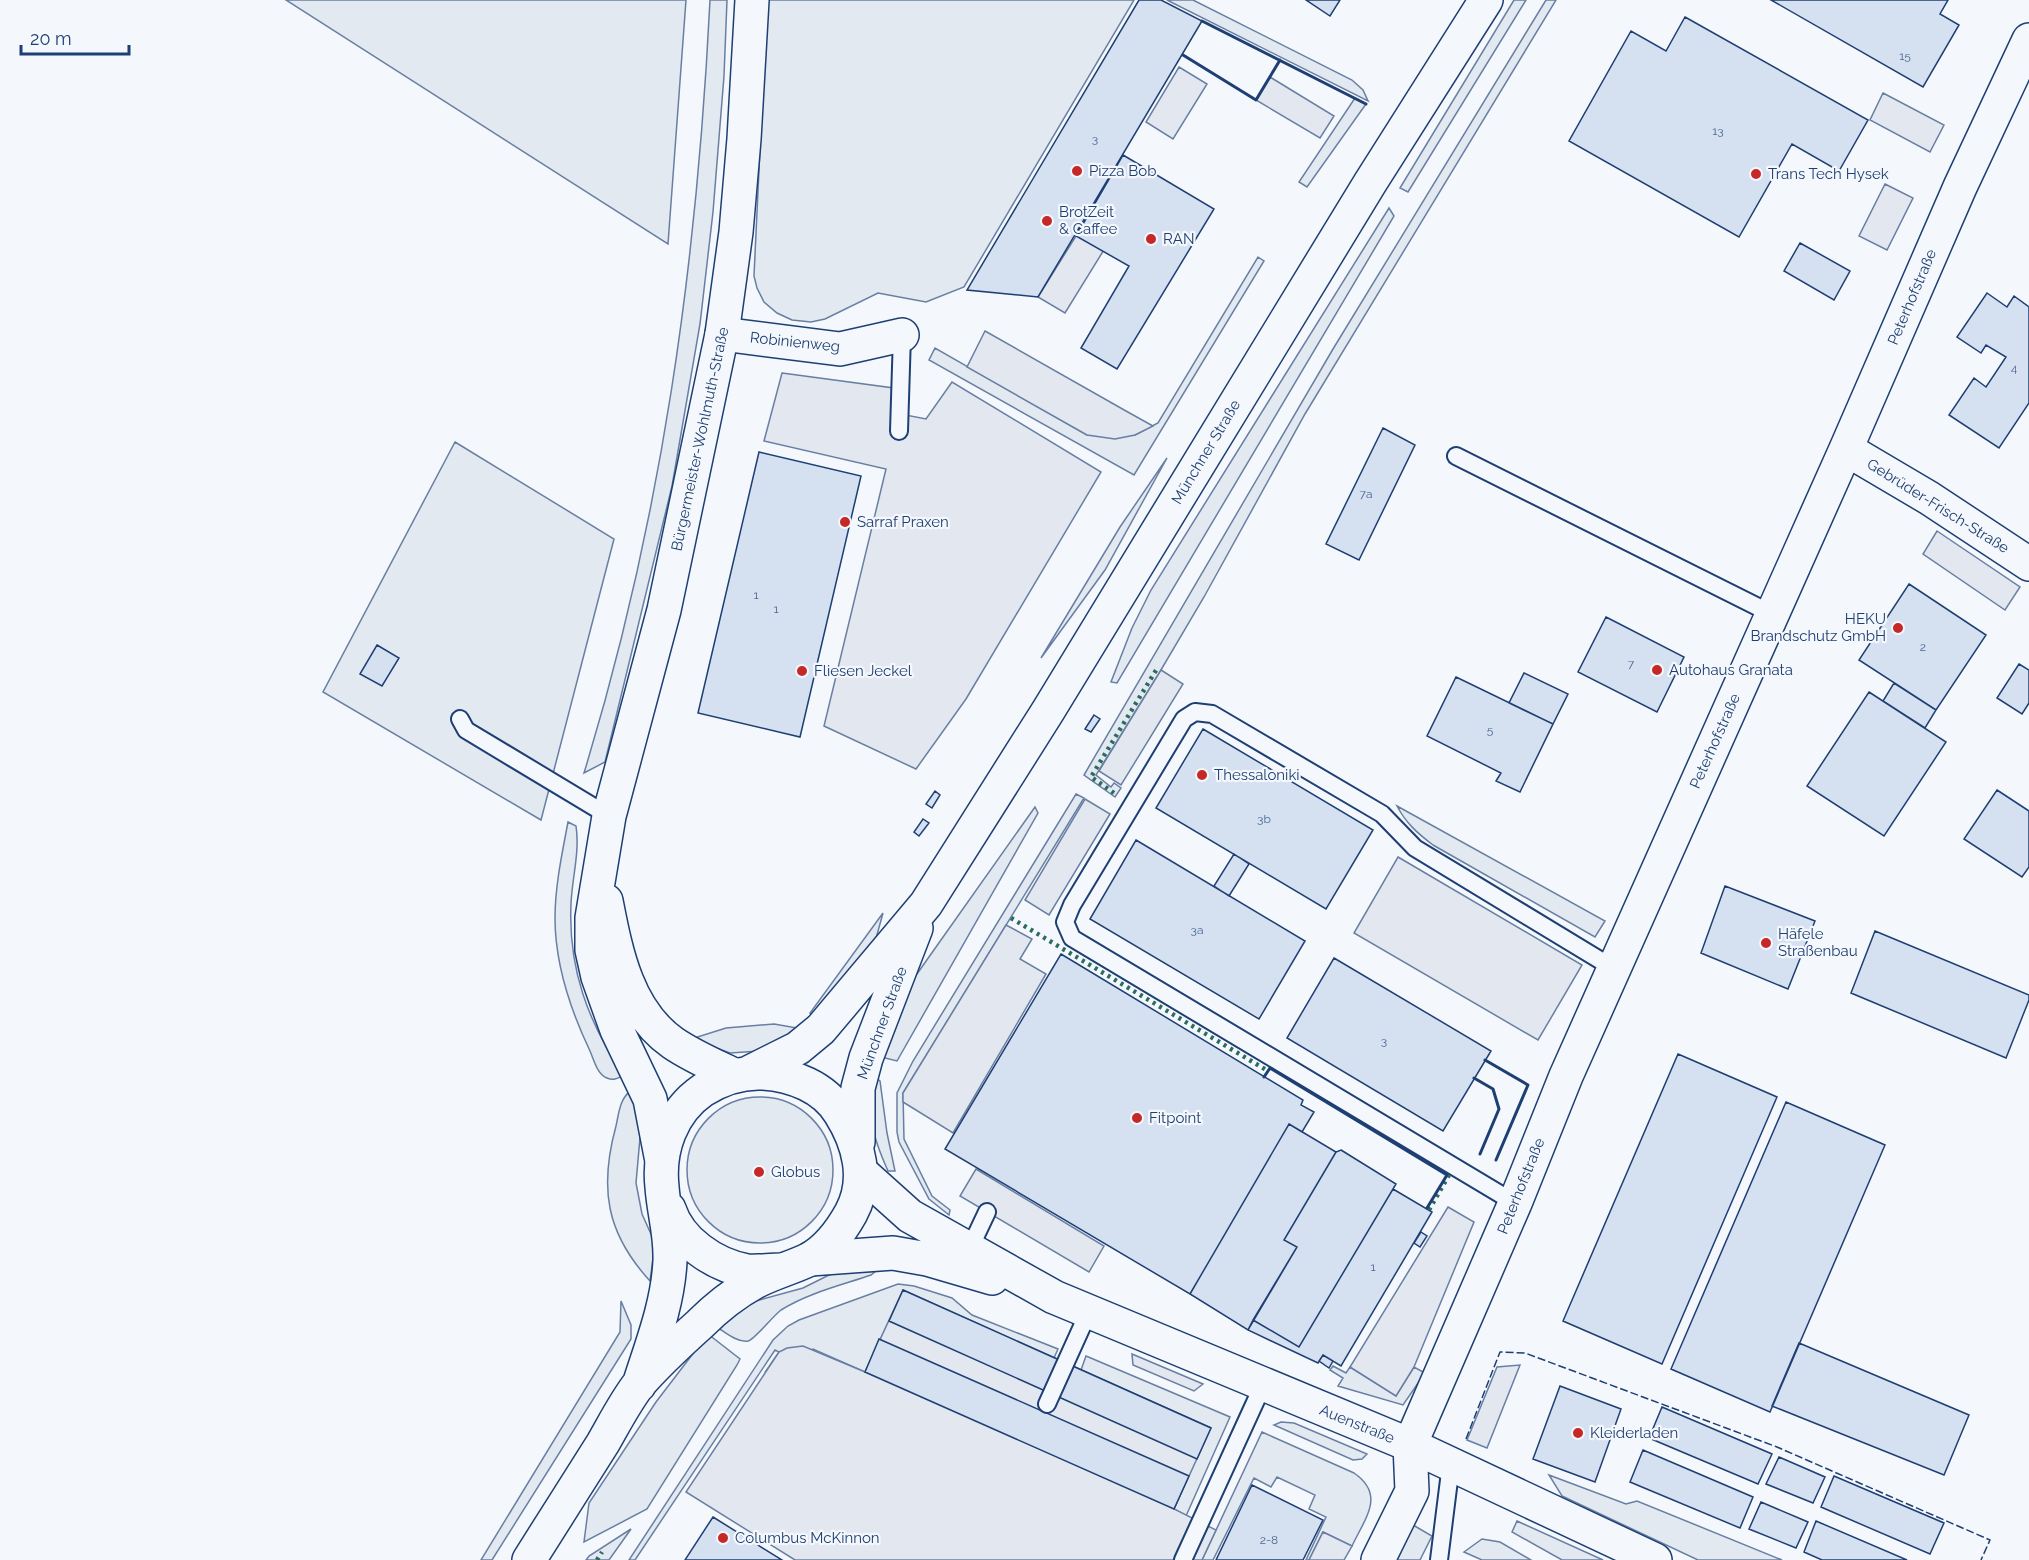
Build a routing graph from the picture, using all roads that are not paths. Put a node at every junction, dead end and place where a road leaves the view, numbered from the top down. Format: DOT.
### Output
graph roads {
  1 [pos="752,0"];
  2 [pos="1486,0"];
  3 [pos="2029,40"];
  4 [pos="722,334"];
  5 [pos="902,335"];
  6 [pos="899,431"];
  7 [pos="1846,449"];
  8 [pos="1456,456"];
  9 [pos="2029,564"];
  10 [pos="1772,614"];
  11 [pos="460,719"];
  12 [pos="609,816"];
  13 [pos="600,870"];
  14 [pos="926,904"];
  15 [pos="1613,968"];
  16 [pos="742,1074"];
  17 [pos="859,1159"];
  18 [pos="662,1171"];
  19 [pos="1515,1203"];
  20 [pos="987,1212"];
  21 [pos="969,1250"];
  22 [pos="810,1259"];
  23 [pos="780,1270"];
  24 [pos="1054,1297"];
  25 [pos="1089,1311"];
  26 [pos="639,1385"];
  27 [pos="1263,1385"];
  28 [pos="1047,1404"];
  29 [pos="1410,1445"];
  30 [pos="1451,1464"];
  31 [pos="529,1560"];
  32 [pos="1183,1560"];
  33 [pos="1378,1560"];
  34 [pos="1439,1560"];
  35 [pos="1655,1560"];
  1 -- 4 [label="street, Bürgermeister-Wohlmuth-Straße"];
  2 -- 14 [label="street, Münchner Straße"];
  3 -- 7 [label="street, Peterhofstraße"];
  4 -- 5 [label="street, Robinienweg"];
  4 -- 12 [label="street, Bürgermeister-Wohlmuth-Straße"];
  5 -- 6 [label="lane"];
  7 -- 9 [label="street, Gebrüder-Frisch-Straße"];
  7 -- 10 [label="street, Peterhofstraße"];
  8 -- 10 [label="lane"];
  10 -- 15 [label="street, Peterhofstraße"];
  11 -- 12 [label="lane"];
  12 -- 13 [label="street, Bürgermeister-Wohlmuth-Straße"];
  13 -- 16 [label="street, Bürgermeister-Wohlmuth-Straße"];
  13 -- 18 [label="street, Bürgermeister-Wohlmuth-Straße"];
  14 -- 16 [label="street, Münchner Straße"];
  14 -- 17 [label="street, Münchner Straße"];
  15 -- 19 [label="street, Peterhofstraße"];
  15 -- 19 [label="lane"];
  16 -- 17 [label="street"];
  16 -- 18 [label="street"];
  17 -- 21 [label="street, Auenstraße"];
  17 -- 22 [label="street"];
  18 -- 23 [label="street"];
  18 -- 26 [label="street"];
  19 -- 29 [label="street, Peterhofstraße"];
  20 -- 21 [label="lane"];
  21 -- 24 [label="street, Auenstraße"];
  22 -- 23 [label="street"];
  22 -- 24 [label="street, Auenstraße"];
  23 -- 26 [label="street"];
  24 -- 25 [label="street, Auenstraße"];
  25 -- 27 [label="street, Auenstraße"];
  25 -- 28 [label="lane"];
  26 -- 31 [label="street"];
  27 -- 29 [label="street, Auenstraße"];
  27 -- 32 [label="lane"];
  29 -- 30 [label="street, Auenstraße"];
  29 -- 33 [label="street"];
  30 -- 34 [label="lane"];
  30 -- 35 [label="street, Auenstraße"];
}
